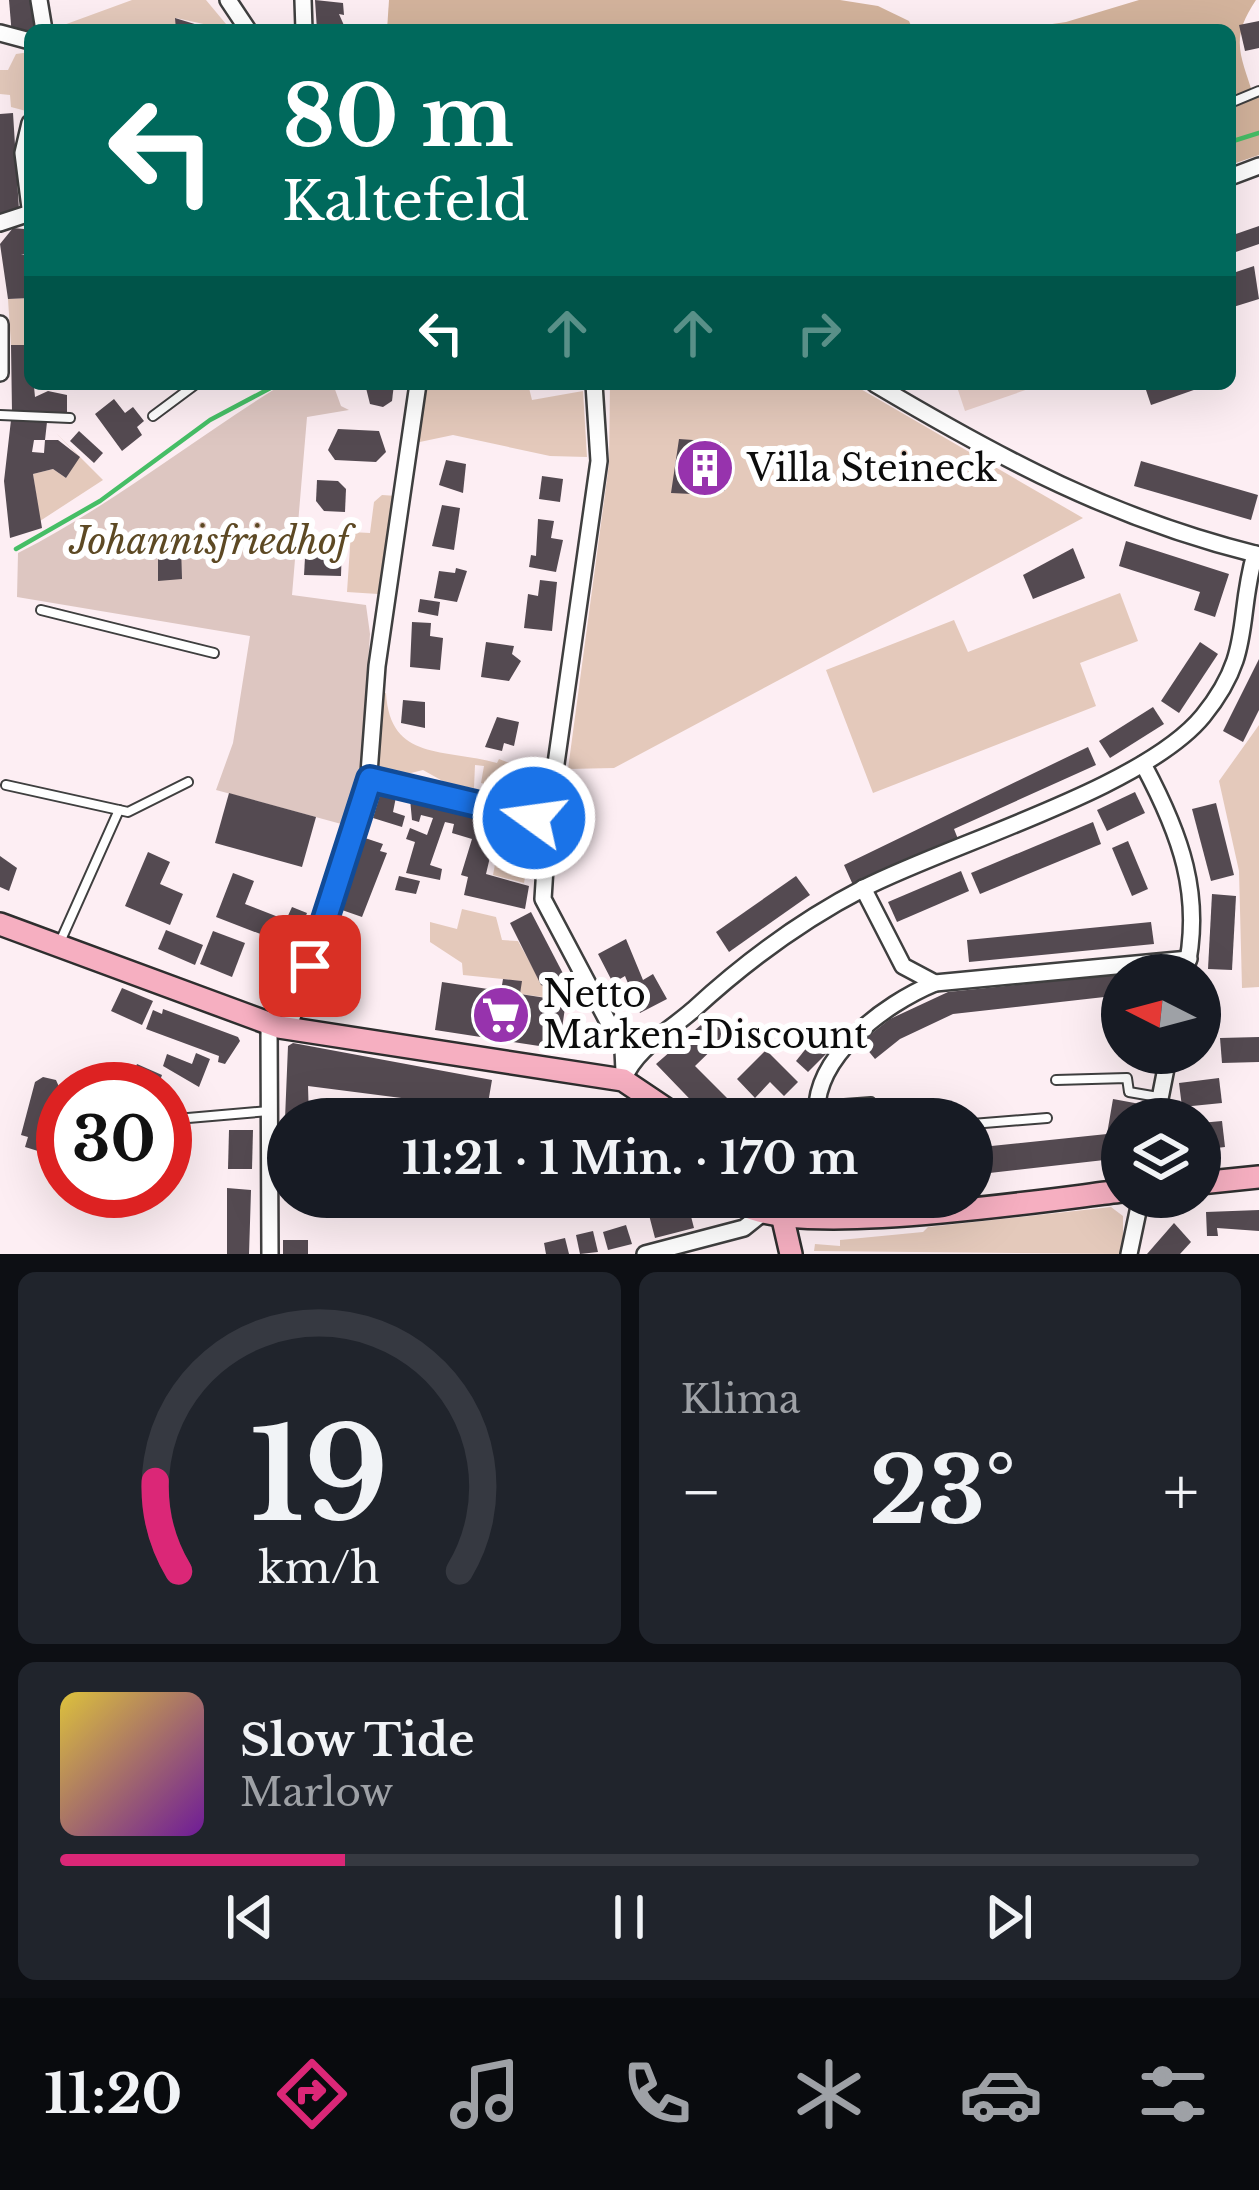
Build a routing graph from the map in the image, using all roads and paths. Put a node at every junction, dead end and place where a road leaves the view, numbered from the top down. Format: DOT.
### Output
graph roads {
  1 [pos="0,324"];
  2 [pos="0,373"];
  3 [pos="188,390"];
  4 [pos="417,390"];
  5 [pos="594,390"];
  6 [pos="886,390"];
  7 [pos="0,415"];
  8 [pos="154,416"];
  9 [pos="70,418"];
  10 [pos="1257,555"];
  11 [pos="41,610"];
  12 [pos="214,653"];
  13 [pos="1143,764"];
  14 [pos="370,779"];
  15 [pos="188,782"];
  16 [pos="6,785"];
  17 [pos="119,810"];
  18 [pos="548,820"];
  19 [pos="863,888"];
  20 [pos="0,924"];
  21 [pos="60,943"];
  22 [pos="1188,954"];
  23 [pos="903,966"];
  24 [pos="1101,972"];
  25 [pos="935,983"];
  26 [pos="895,1000"];
  27 [pos="279,1027"];
  28 [pos="1165,1074"];
  29 [pos="623,1080"];
  30 [pos="1056,1080"];
  31 [pos="270,1098"];
  32 [pos="649,1098"];
  33 [pos="820,1098"];
  34 [pos="1160,1098"];
  35 [pos="267,1111"];
  36 [pos="192,1118"];
  37 [pos="1047,1118"];
  38 [pos="993,1122"];
  39 [pos="1259,1177"];
  40 [pos="1221,1181"];
  41 [pos="1101,1193"];
  42 [pos="269,1218"];
  43 [pos="756,1218"];
  44 [pos="774,1218"];
  45 [pos="806,1218"];
  46 [pos="818,1218"];
  47 [pos="1137,1218"];
  48 [pos="817,1221"];
  49 [pos="270,1254"];
  50 [pos="648,1254"];
  51 [pos="791,1254"];
  52 [pos="1129,1254"];
  1 -- 2 [label="street"];
  3 -- 8 [label="lane"];
  4 -- 14 [label="street"];
  5 -- 18 [label="street"];
  6 -- 10 [label="street"];
  7 -- 9 [label="lane"];
  10 -- 13 [label="street"];
  11 -- 12 [label="lane"];
  13 -- 19 [label="street"];
  13 -- 22 [label="street"];
  14 -- 18 [label="street"];
  14 -- 27 [label="street"];
  15 -- 17 [label="lane"];
  16 -- 17 [label="lane"];
  17 -- 21 [label="lane"];
  18 -- 29 [label="street"];
  19 -- 23 [label="street"];
  19 -- 29 [label="street"];
  20 -- 21 [label="street"];
  21 -- 27 [label="street"];
  23 -- 25 [label="street"];
  23 -- 26 [label="street"];
  24 -- 25 [label="street"];
  25 -- 26 [label="street"];
  26 -- 33 [label="street"];
  27 -- 29 [label="street"];
  27 -- 31 [label="street"];
  28 -- 34 [label="street"];
  29 -- 32 [label="street"];
  30 -- 34 [label="lane"];
  35 -- 36 [label="lane"];
  37 -- 38 [label="lane"];
  39 -- 40 [label="street"];
  41 -- 48 [label="street"];
  42 -- 49 [label="street"];
  43 -- 50 [label="street"];
  44 -- 51 [label="street"];
  45 -- 48 [label="street"];
  46 -- 48 [label="street"];
  47 -- 52 [label="street"];
}
